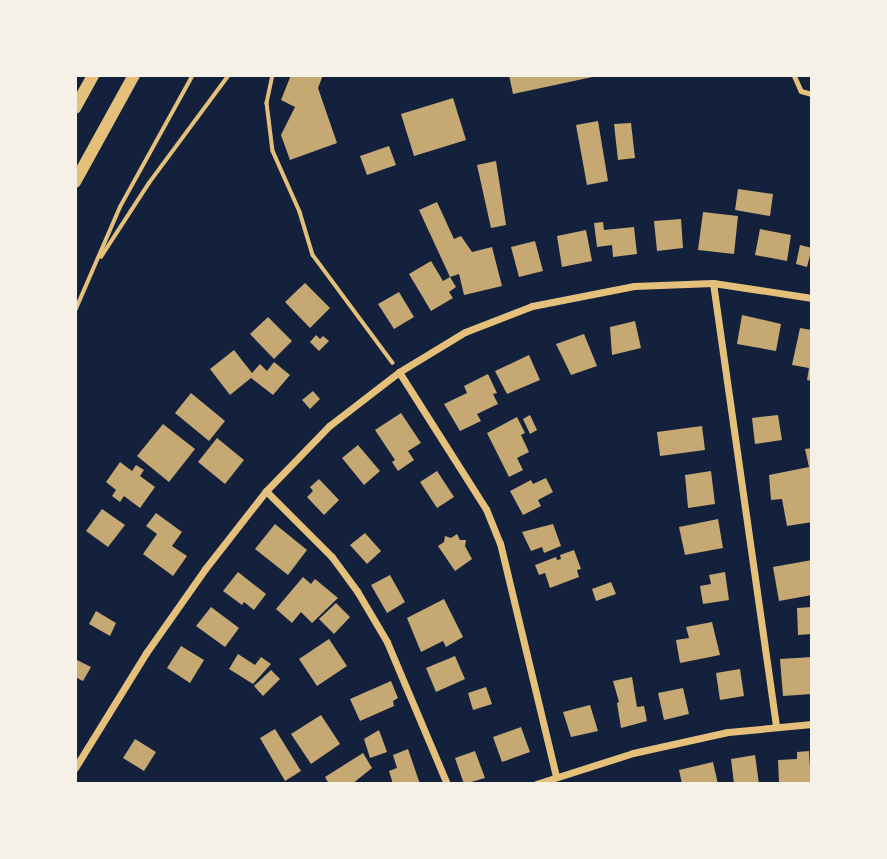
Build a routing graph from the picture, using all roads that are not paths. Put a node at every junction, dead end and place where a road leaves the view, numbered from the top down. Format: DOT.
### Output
graph roads {
  1 [pos="93,75"];
  2 [pos="134,75"];
  3 [pos="794,75"];
  4 [pos="812,94"];
  5 [pos="75,108"];
  6 [pos="75,182"];
  7 [pos="713,283"];
  8 [pos="812,298"];
  9 [pos="398,372"];
  10 [pos="266,491"];
  11 [pos="812,724"];
  12 [pos="776,726"];
  13 [pos="75,768"];
  14 [pos="556,776"];
  15 [pos="447,784"];
  16 [pos="536,784"];
  1 -- 5 [label="main road"];
  2 -- 6 [label="main road"];
  3 -- 4 [label="lane"];
  7 -- 8 [label="street"];
  7 -- 9 [label="street"];
  7 -- 12 [label="street"];
  9 -- 10 [label="street"];
  9 -- 14 [label="street"];
  10 -- 13 [label="street"];
  10 -- 15 [label="street"];
  11 -- 12 [label="street"];
  12 -- 14 [label="street"];
  14 -- 16 [label="street"];
}
